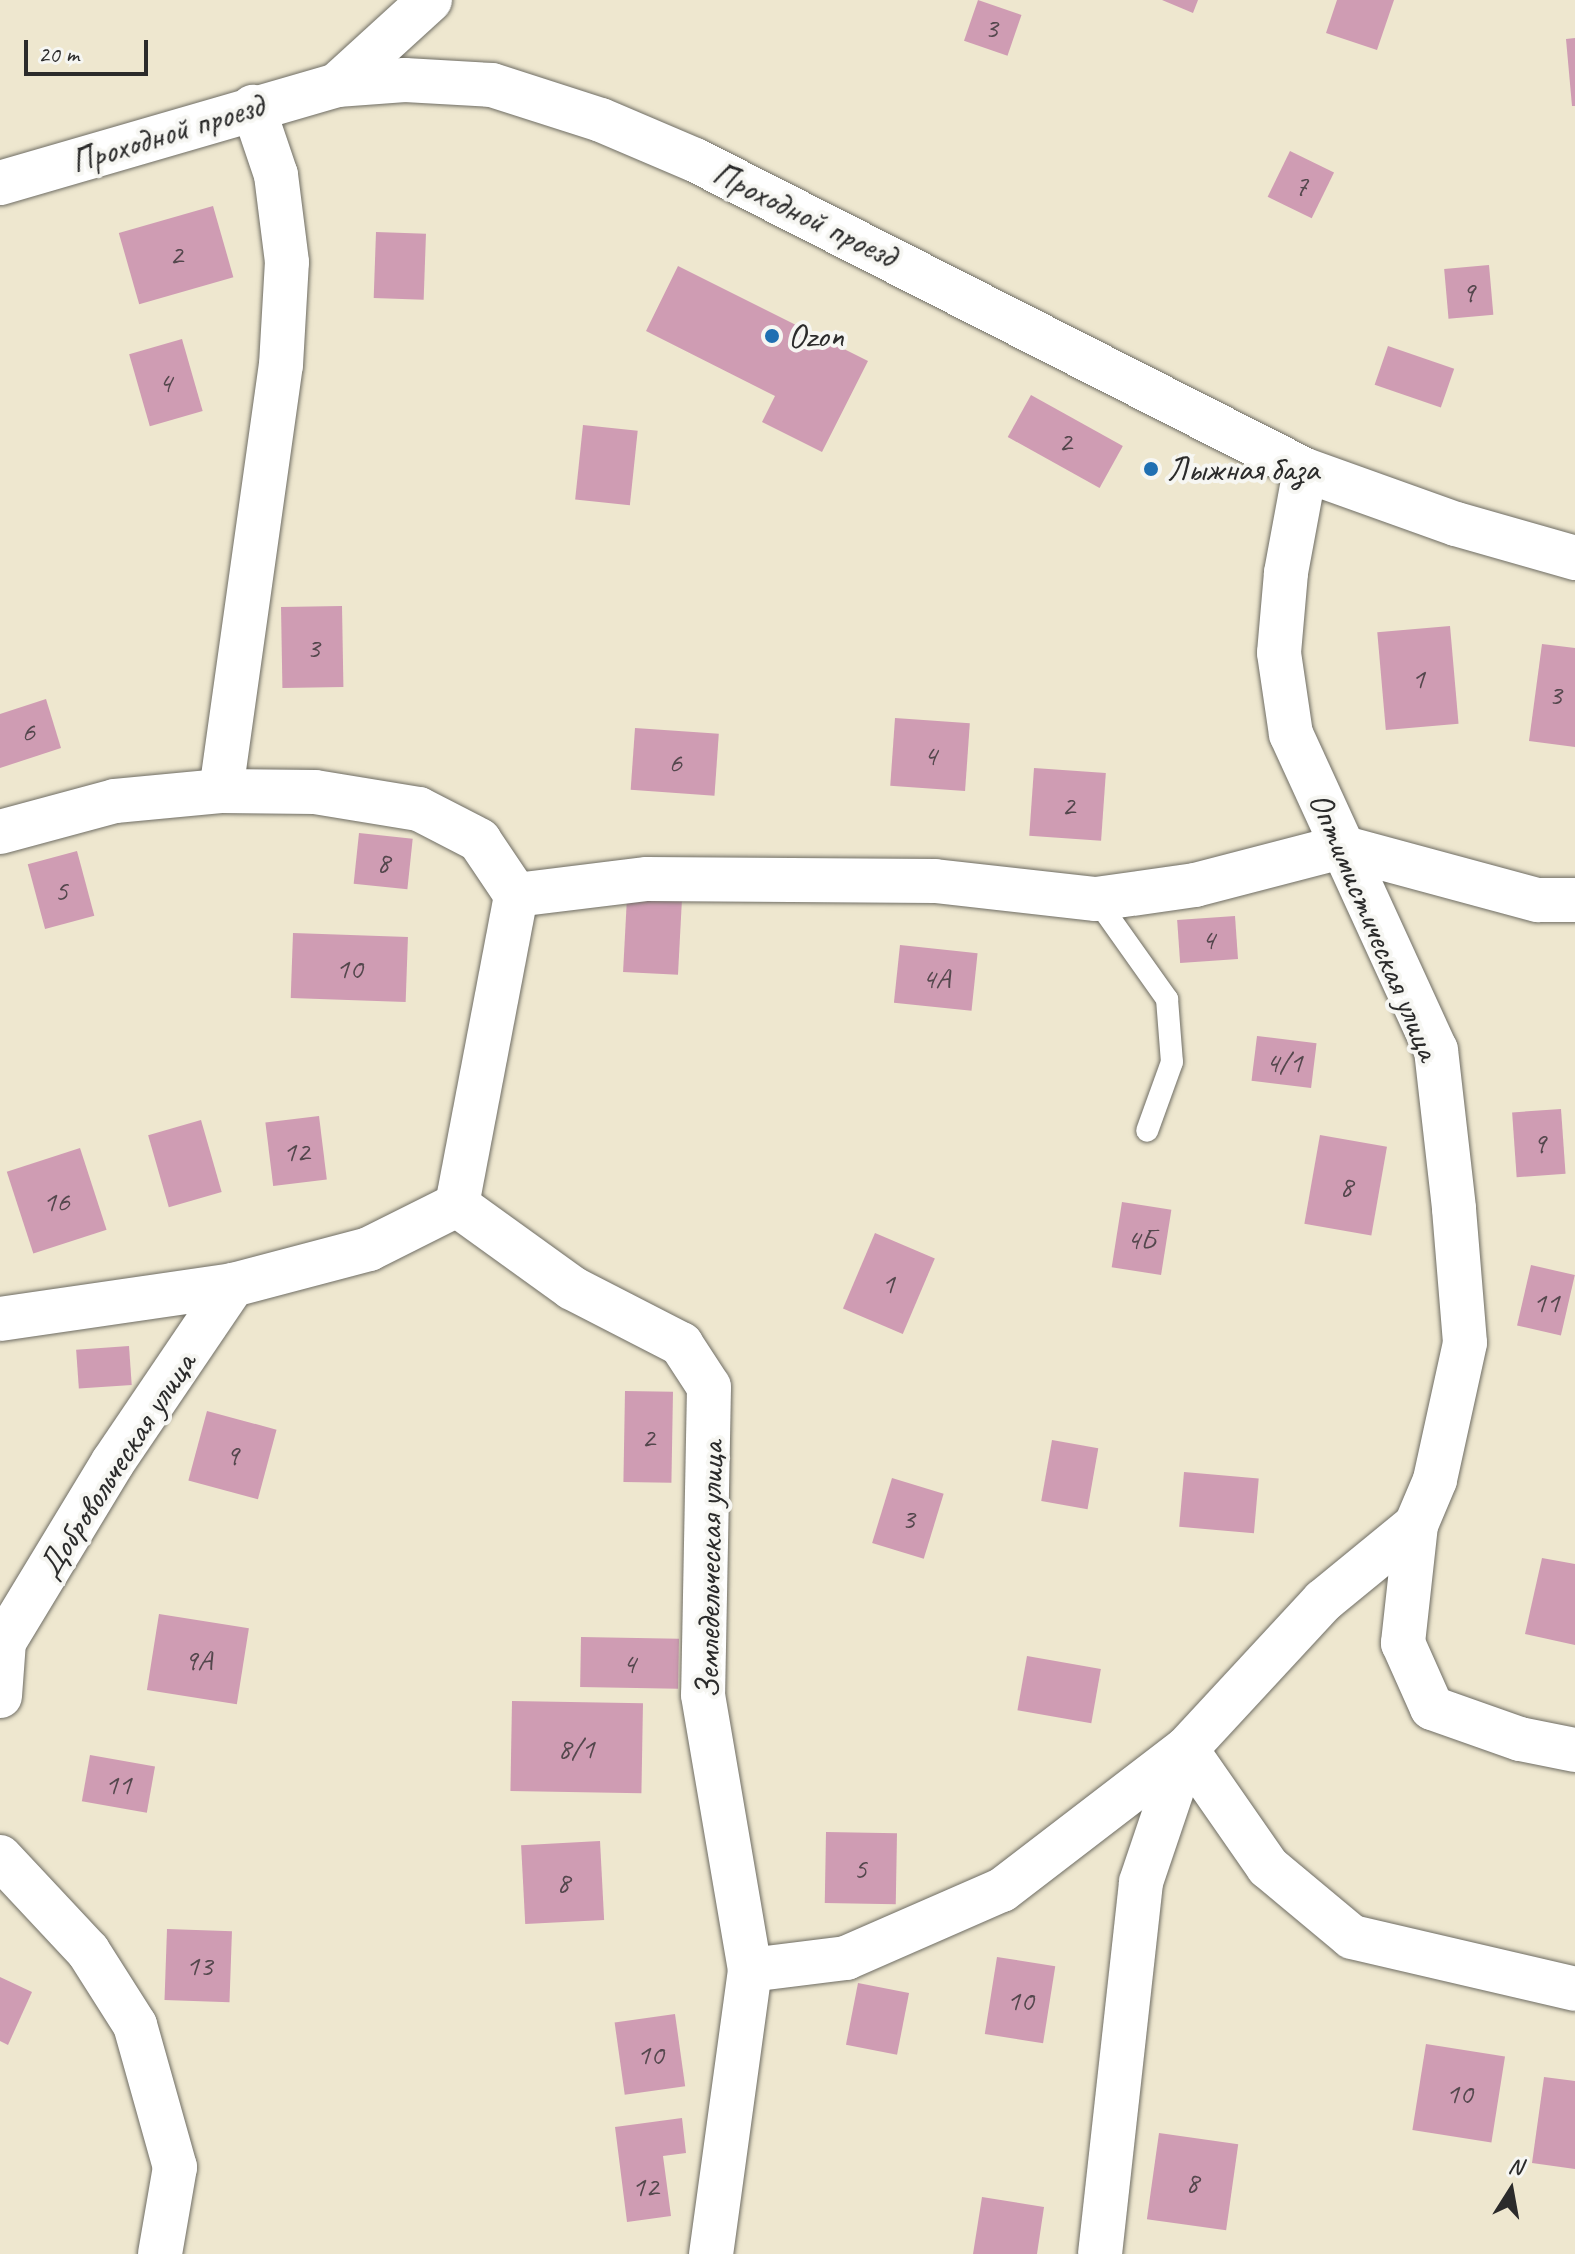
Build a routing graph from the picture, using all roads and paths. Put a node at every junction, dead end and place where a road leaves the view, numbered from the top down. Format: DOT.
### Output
graph roads {
  1 [pos="430,0"];
  2 [pos="337,85"];
  3 [pos="253,107"];
  4 [pos="0,183"];
  5 [pos="1305,470"];
  6 [pos="1575,558"];
  7 [pos="221,791"];
  8 [pos="0,832"];
  9 [pos="1341,847"];
  10 [pos="516,895"];
  11 [pos="1096,899"];
  12 [pos="1575,900"];
  13 [pos="1147,1131"];
  14 [pos="457,1205"];
  15 [pos="233,1285"];
  16 [pos="0,1319"];
  17 [pos="1416,1525"];
  18 [pos="0,1696"];
  19 [pos="1186,1749"];
  20 [pos="1575,1750"];
  21 [pos="0,1857"];
  22 [pos="750,1970"];
  23 [pos="1575,1989"];
  24 [pos="160,2254"];
  25 [pos="711,2254"];
  26 [pos="1100,2254"];
  1 -- 2 [label="street"];
  2 -- 3 [label="street, Проходной проезд"];
  2 -- 5 [label="street, Проходной проезд"];
  3 -- 4 [label="street, Проходной проезд"];
  3 -- 7 [label="street"];
  5 -- 6 [label="street, Проходной проезд"];
  5 -- 9 [label="street, Оптимистическая улица"];
  7 -- 8 [label="street"];
  7 -- 10 [label="street"];
  9 -- 11 [label="street"];
  9 -- 12 [label="street"];
  9 -- 17 [label="street, Оптимистическая улица"];
  10 -- 11 [label="street"];
  10 -- 14 [label="street"];
  11 -- 13 [label="lane"];
  14 -- 15 [label="street"];
  14 -- 22 [label="street, Земледельческая улица"];
  15 -- 16 [label="street"];
  15 -- 18 [label="street, Добровольческая улица"];
  17 -- 19 [label="street"];
  17 -- 20 [label="street"];
  19 -- 22 [label="street"];
  19 -- 23 [label="street"];
  19 -- 26 [label="street"];
  21 -- 24 [label="street"];
  22 -- 25 [label="street, Земледельческая улица"];
}
